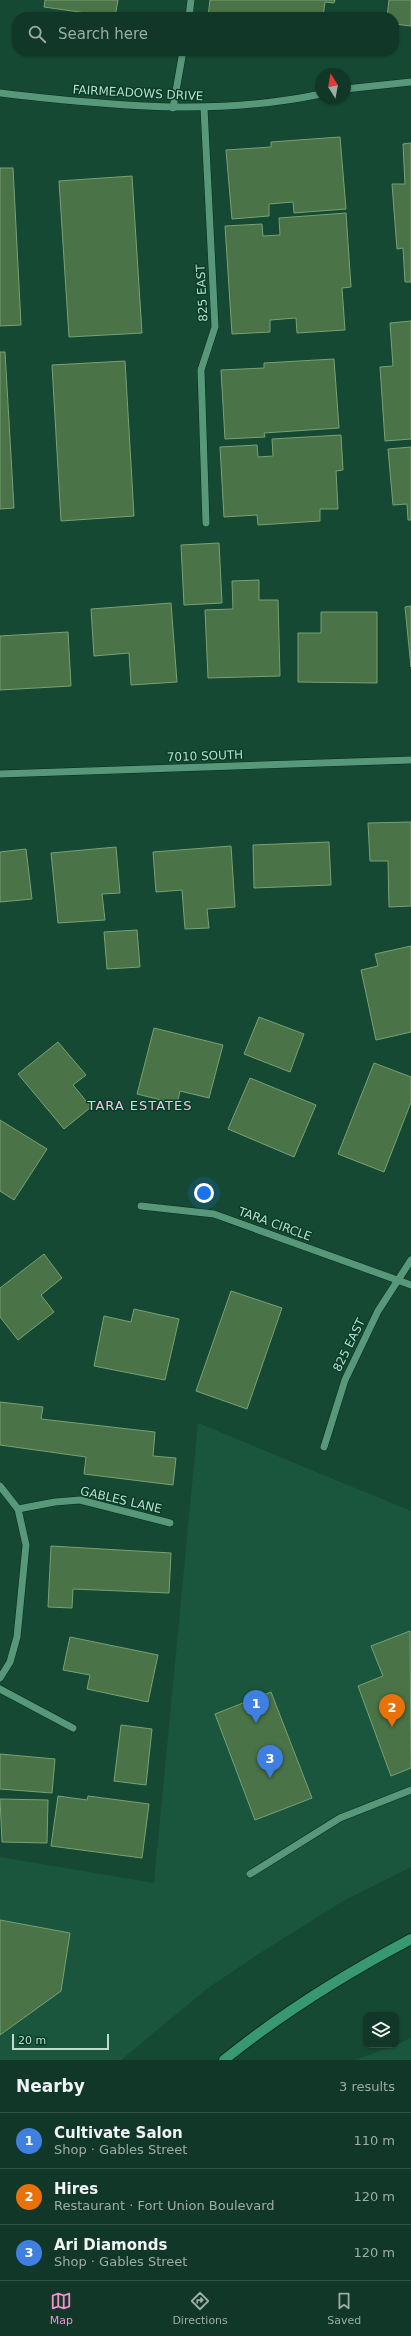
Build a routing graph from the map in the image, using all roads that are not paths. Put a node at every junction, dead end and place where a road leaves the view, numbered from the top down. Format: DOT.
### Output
graph roads {
  1 [pos="192,0"];
  2 [pos="190,12"];
  3 [pos="182,56"];
  4 [pos="411,82"];
  5 [pos="351,88"];
  6 [pos="0,93"];
  7 [pos="315,95"];
  8 [pos="173,108"];
  9 [pos="204,108"];
  10 [pos="206,523"];
  11 [pos="411,760"];
  12 [pos="0,774"];
  13 [pos="141,1206"];
  14 [pos="411,1260"];
  15 [pos="397,1280"];
  16 [pos="411,1285"];
  17 [pos="324,1448"];
  18 [pos="0,1486"];
  19 [pos="18,1509"];
  20 [pos="170,1523"];
  21 [pos="0,1678"];
  22 [pos="0,1689"];
  23 [pos="73,1728"];
  24 [pos="411,1790"];
  25 [pos="250,1874"];
  26 [pos="411,1939"];
  27 [pos="224,2060"];
  1 -- 2 [label="street"];
  3 -- 8 [label="street"];
  4 -- 5 [label="street"];
  6 -- 8 [label="street, FAIRMEADOWS DRIVE"];
  7 -- 9 [label="street, FAIRMEADOWS DRIVE"];
  8 -- 9 [label="street, FAIRMEADOWS DRIVE"];
  9 -- 10 [label="street, 825 EAST"];
  11 -- 12 [label="street, 7010 SOUTH"];
  13 -- 15 [label="street, TARA CIRCLE"];
  14 -- 15 [label="street, 825 EAST"];
  15 -- 16 [label="street, TARA CIRCLE"];
  15 -- 17 [label="street, 825 EAST"];
  18 -- 19 [label="street"];
  19 -- 20 [label="street, GABLES LANE"];
  19 -- 21 [label="street"];
  22 -- 23 [label="street"];
  24 -- 25 [label="street"];
  26 -- 27 [label="main road"];
}
